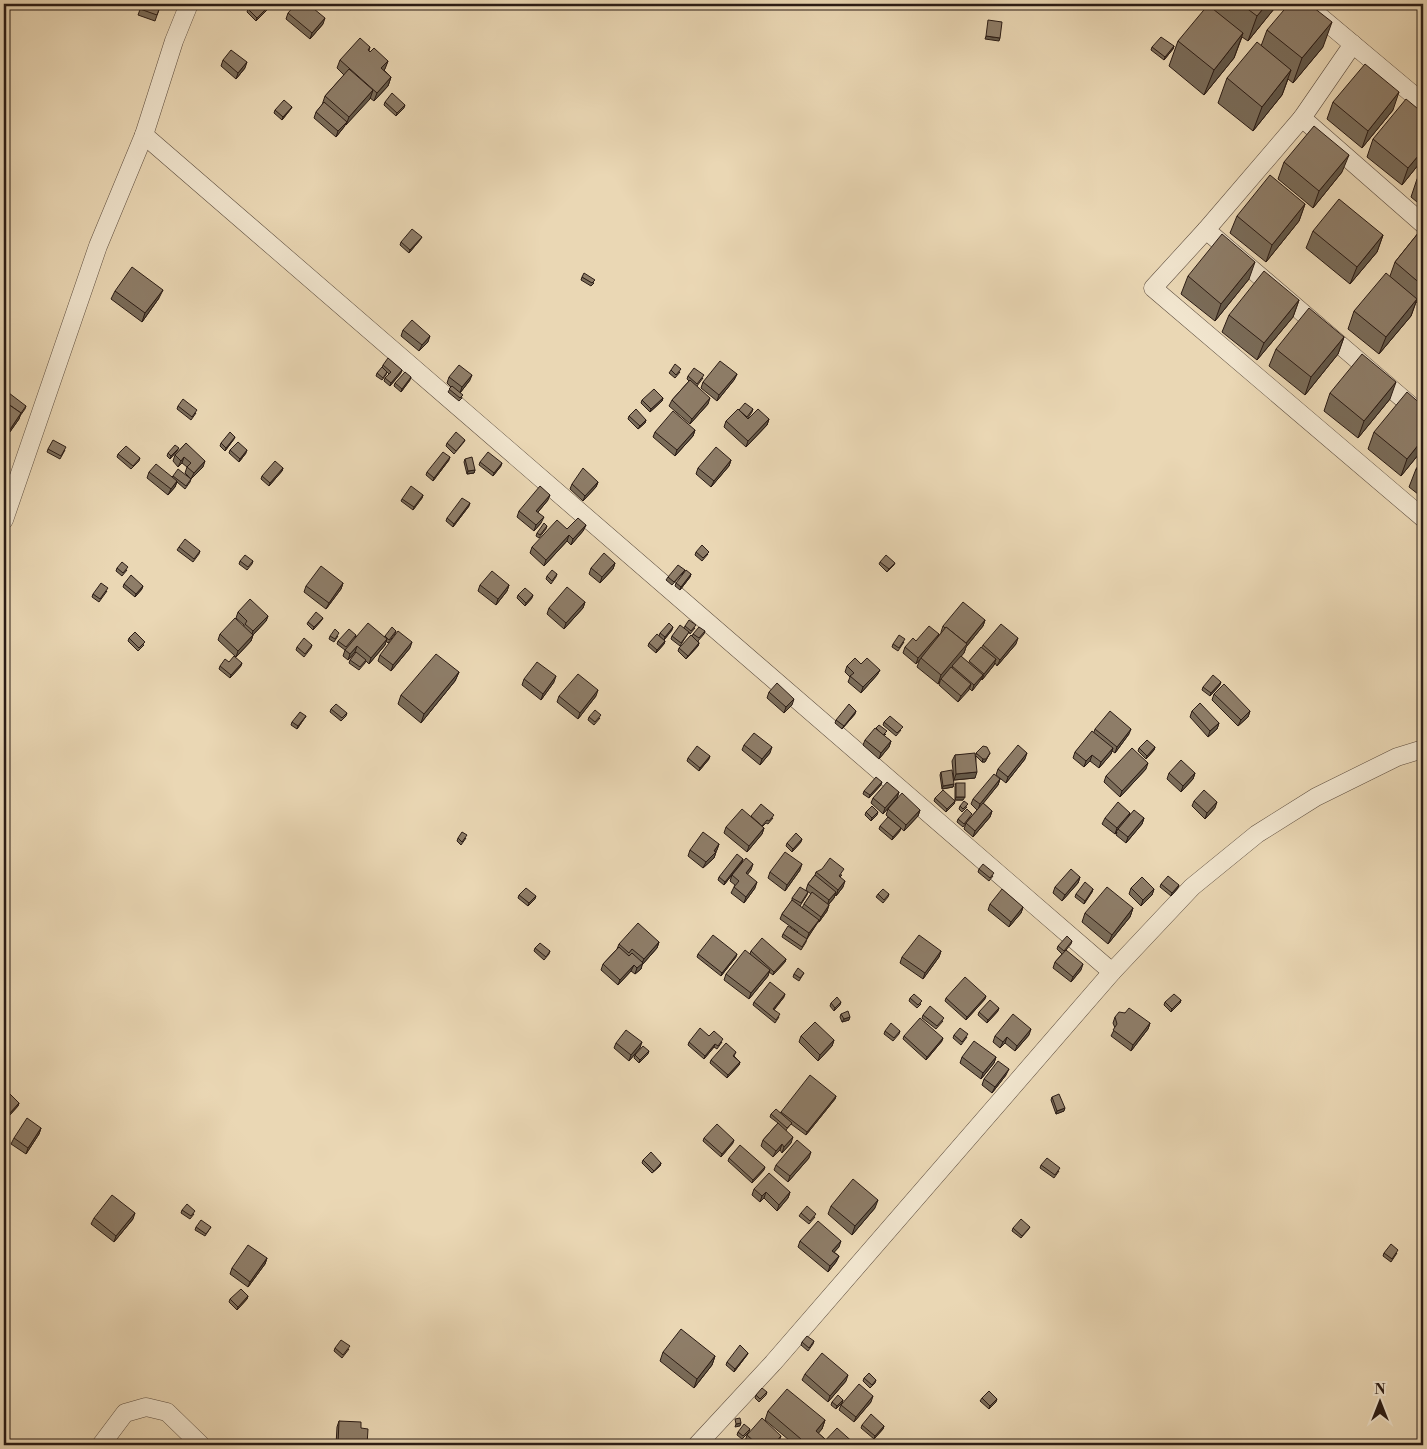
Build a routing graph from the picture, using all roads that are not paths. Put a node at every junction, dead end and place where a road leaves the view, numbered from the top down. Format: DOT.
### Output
graph roads {
  1 [pos="189,4"];
  2 [pos="1305,4"];
  3 [pos="1353,44"];
  4 [pos="1423,103"];
  5 [pos="1302,118"];
  6 [pos="144,136"];
  7 [pos="1423,224"];
  8 [pos="1206,230"];
  9 [pos="1423,416"];
  10 [pos="1423,518"];
  11 [pos="4,520"];
  12 [pos="1423,749"];
  13 [pos="1112,972"];
  14 [pos="101,1445"];
  15 [pos="201,1445"];
  16 [pos="698,1445"];
  1 -- 6 [label="street"];
  2 -- 3 [label="street"];
  3 -- 4 [label="street"];
  3 -- 5 [label="street"];
  5 -- 7 [label="street"];
  5 -- 8 [label="street"];
  6 -- 11 [label="street"];
  6 -- 13 [label="street"];
  8 -- 9 [label="street"];
  8 -- 10 [label="street"];
  12 -- 13 [label="street"];
  13 -- 16 [label="street"];
  14 -- 15 [label="street"];
}
